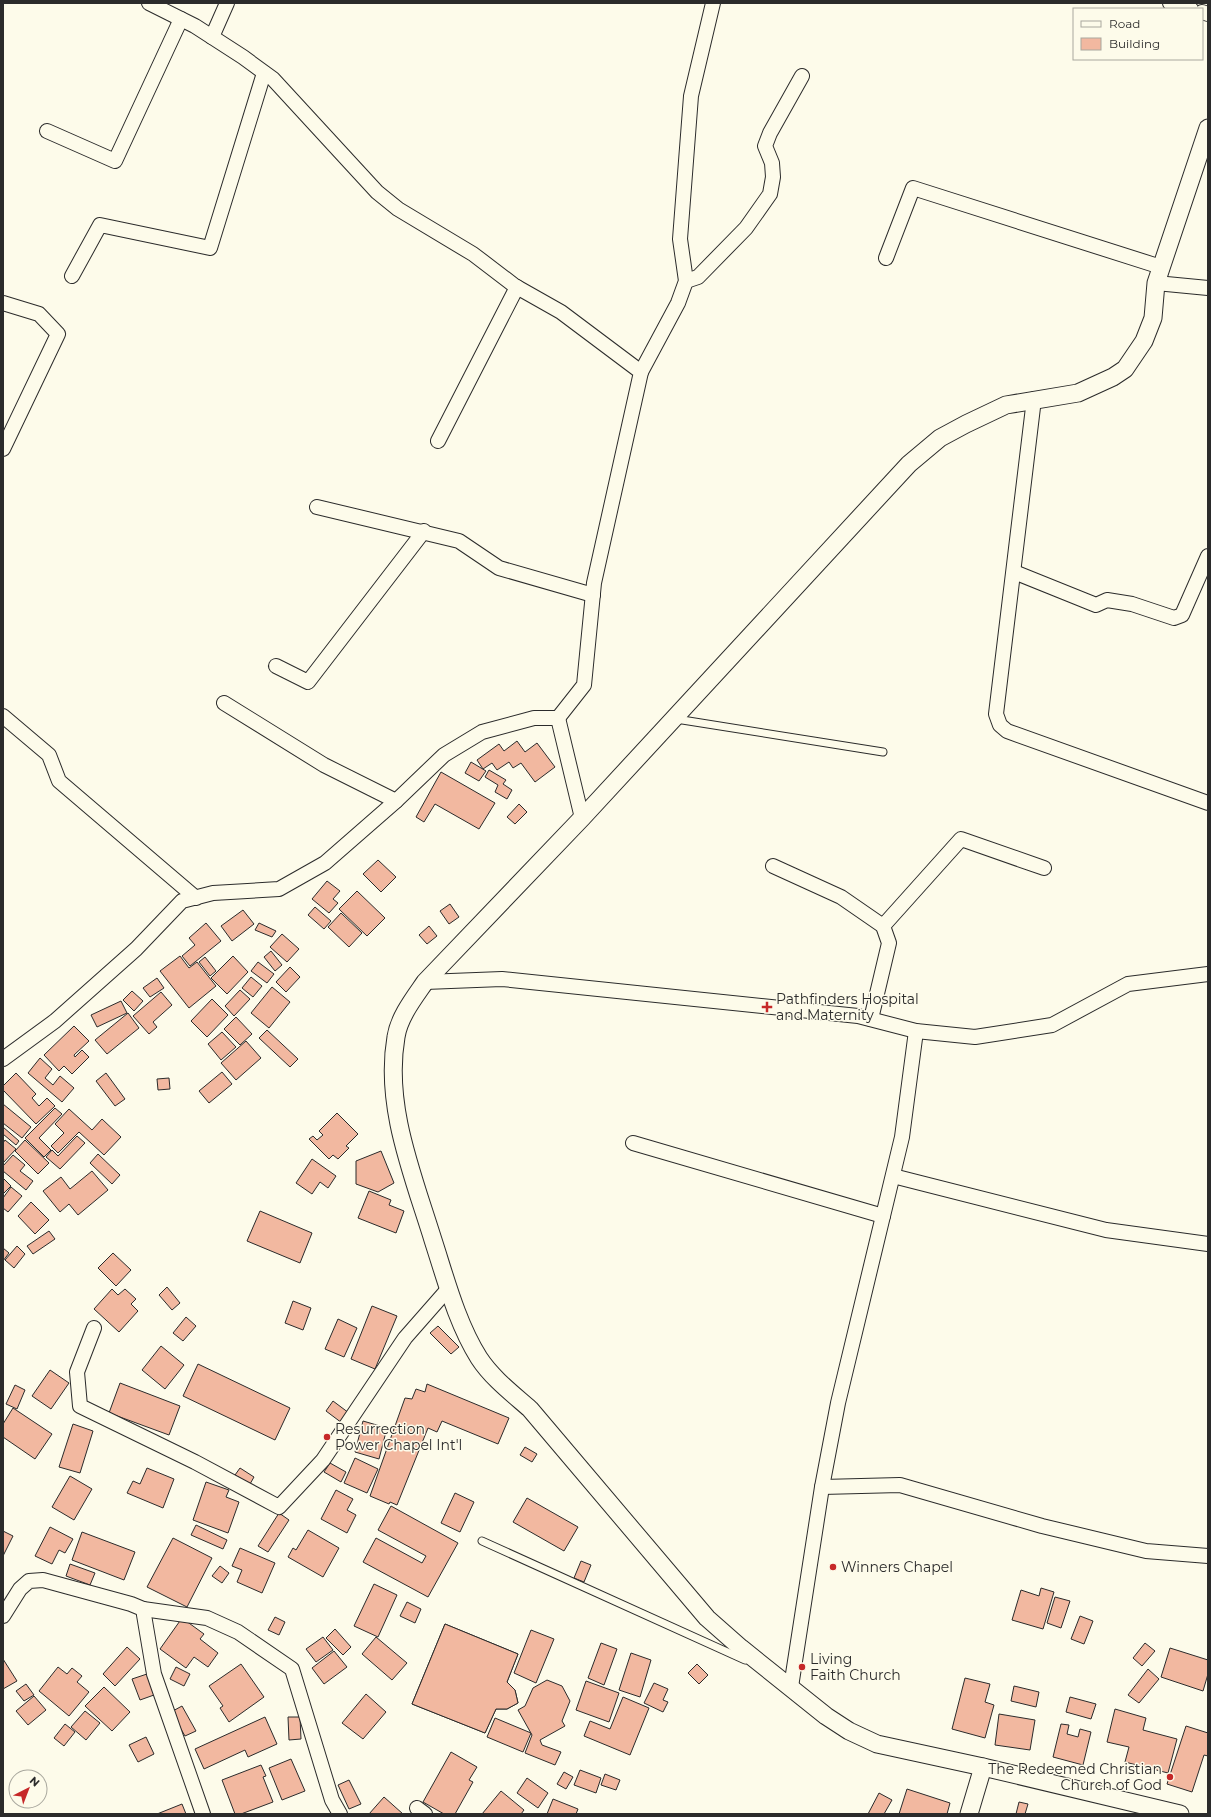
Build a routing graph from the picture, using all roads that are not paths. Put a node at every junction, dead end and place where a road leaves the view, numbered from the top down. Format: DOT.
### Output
graph roads {
  1 [pos="149,3"];
  2 [pos="227,3"];
  3 [pos="713,3"];
  4 [pos="1170,3"];
  5 [pos="1188,8"];
  6 [pos="181,19"];
  7 [pos="212,37"];
  8 [pos="264,73"];
  9 [pos="802,76"];
  10 [pos="1208,128"];
  11 [pos="47,130"];
  12 [pos="886,258"];
  13 [pos="1161,267"];
  14 [pos="72,276"];
  15 [pos="686,281"];
  16 [pos="1156,284"];
  17 [pos="517,288"];
  18 [pos="1208,288"];
  19 [pos="3,303"];
  20 [pos="642,372"];
  21 [pos="1034,400"];
  22 [pos="438,441"];
  23 [pos="3,449"];
  24 [pos="317,507"];
  25 [pos="424,531"];
  26 [pos="1208,556"];
  27 [pos="1014,572"];
  28 [pos="593,595"];
  29 [pos="276,666"];
  30 [pos="224,703"];
  31 [pos="3,716"];
  32 [pos="558,718"];
  33 [pos="672,719"];
  34 [pos="883,752"];
  35 [pos="396,801"];
  36 [pos="1208,803"];
  37 [pos="582,818"];
  38 [pos="773,866"];
  39 [pos="1044,868"];
  40 [pos="196,898"];
  41 [pos="883,926"];
  42 [pos="1208,974"];
  43 [pos="425,982"];
  44 [pos="871,1020"];
  45 [pos="916,1031"];
  46 [pos="3,1058"];
  47 [pos="633,1143"];
  48 [pos="892,1176"];
  49 [pos="883,1216"];
  50 [pos="1208,1244"];
  51 [pos="448,1289"];
  52 [pos="94,1328"];
  53 [pos="822,1487"];
  54 [pos="482,1541"];
  55 [pos="1208,1556"];
  56 [pos="143,1609"];
  57 [pos="3,1616"];
  58 [pos="771,1671"];
  59 [pos="791,1687"];
  60 [pos="983,1767"];
  61 [pos="203,1814"];
  62 [pos="340,1814"];
  63 [pos="969,1814"];
  64 [pos="1180,1814"];
  1 -- 6 [label="street"];
  2 -- 7 [label="street"];
  3 -- 15 [label="street"];
  4 -- 5 [label="street"];
  6 -- 7 [label="street"];
  6 -- 11 [label="street"];
  7 -- 8 [label="street"];
  8 -- 14 [label="street"];
  8 -- 17 [label="street"];
  9 -- 15 [label="street"];
  10 -- 13 [label="street"];
  12 -- 13 [label="street"];
  13 -- 16 [label="street"];
  15 -- 20 [label="street"];
  16 -- 18 [label="street"];
  16 -- 21 [label="street"];
  17 -- 20 [label="street"];
  17 -- 22 [label="street"];
  19 -- 23 [label="street"];
  20 -- 28 [label="street"];
  21 -- 27 [label="street"];
  21 -- 33 [label="street"];
  24 -- 25 [label="street"];
  25 -- 28 [label="street"];
  25 -- 29 [label="street"];
  26 -- 27 [label="street"];
  27 -- 36 [label="street"];
  28 -- 32 [label="street"];
  30 -- 35 [label="street"];
  31 -- 40 [label="street"];
  32 -- 35 [label="street"];
  32 -- 37 [label="street"];
  33 -- 34 [label="lane"];
  33 -- 37 [label="street"];
  35 -- 40 [label="street"];
  37 -- 43 [label="street"];
  38 -- 41 [label="street"];
  39 -- 41 [label="street"];
  40 -- 46 [label="street"];
  41 -- 44 [label="street"];
  42 -- 45 [label="street"];
  43 -- 44 [label="street"];
  43 -- 51 [label="street"];
  44 -- 45 [label="street"];
  45 -- 48 [label="street"];
  47 -- 49 [label="street"];
  48 -- 49 [label="street"];
  48 -- 50 [label="street"];
  49 -- 53 [label="street"];
  51 -- 52 [label="street"];
  51 -- 58 [label="street"];
  53 -- 55 [label="street"];
  53 -- 59 [label="street"];
  54 -- 58 [label="lane"];
  56 -- 57 [label="street"];
  56 -- 61 [label="street"];
  56 -- 62 [label="street"];
  58 -- 59 [label="street"];
  59 -- 60 [label="street"];
  60 -- 63 [label="street"];
  60 -- 64 [label="street"];
}
